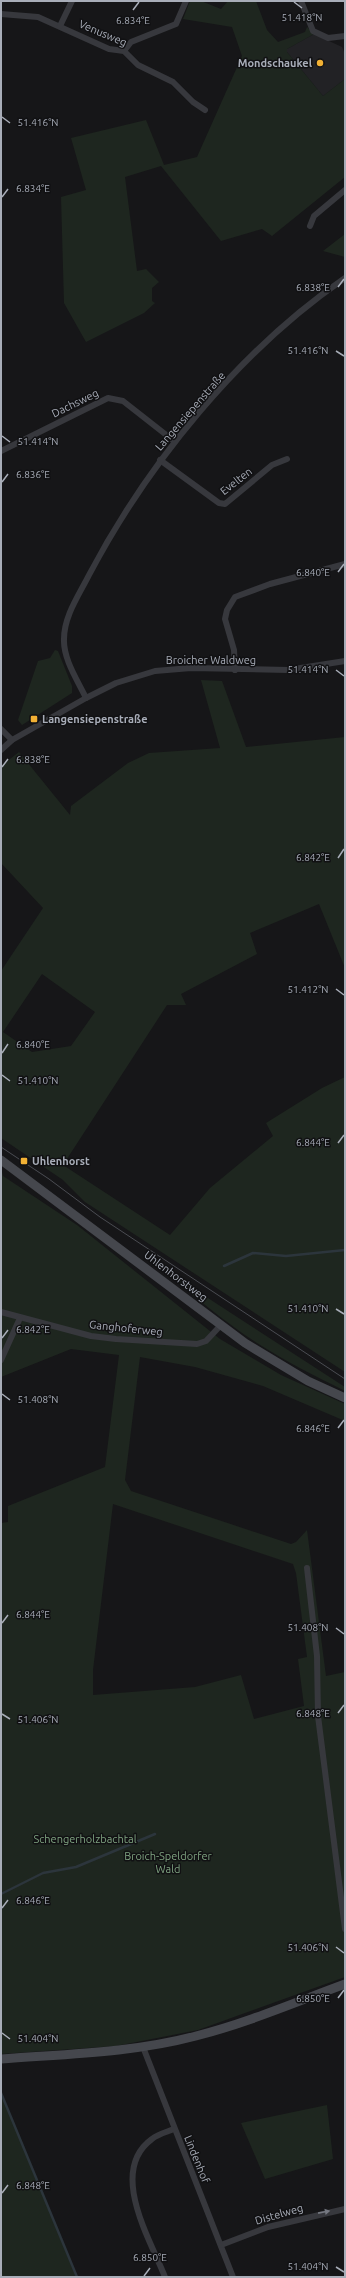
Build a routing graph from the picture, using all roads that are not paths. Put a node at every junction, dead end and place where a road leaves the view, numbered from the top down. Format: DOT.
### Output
graph roads {
  1 [pos="72,1"];
  2 [pos="186,1"];
  3 [pos="301,1"];
  4 [pos="1,14"];
  5 [pos="60,26"];
  6 [pos="345,36"];
  7 [pos="124,51"];
  8 [pos="205,110"];
  9 [pos="345,190"];
  10 [pos="310,226"];
  11 [pos="345,278"];
  12 [pos="174,441"];
  13 [pos="1,451"];
  14 [pos="287,459"];
  15 [pos="160,460"];
  16 [pos="345,564"];
  17 [pos="345,661"];
  18 [pos="236,670"];
  19 [pos="86,698"];
  20 [pos="1,729"];
  21 [pos="12,740"];
  22 [pos="1,750"];
  23 [pos="1,1160"];
  24 [pos="1,1312"];
  25 [pos="20,1318"];
  26 [pos="221,1325"];
  27 [pos="1,1360"];
  28 [pos="345,1398"];
  29 [pos="307,1568"];
  30 [pos="345,1929"];
  31 [pos="345,1984"];
  32 [pos="143,2047"];
  33 [pos="1,2059"];
  34 [pos="174,2129"];
  35 [pos="345,2209"];
  36 [pos="221,2244"];
  37 [pos="165,2277"];
  38 [pos="233,2277"];
  1 -- 5 [label="street"];
  2 -- 7 [label="street"];
  3 -- 6 [label="street"];
  4 -- 5 [label="street, Venusweg"];
  5 -- 7 [label="street, Venusweg"];
  7 -- 8 [label="street, Venusweg"];
  9 -- 10 [label="street"];
  11 -- 12 [label="street, Langensiepenstraße"];
  12 -- 13 [label="street, Dachsweg"];
  12 -- 15 [label="street, Langensiepenstraße"];
  14 -- 15 [label="street, Evelten"];
  15 -- 19 [label="street, Langensiepenstraße"];
  16 -- 18 [label="street"];
  17 -- 18 [label="street, Broicher Waldweg"];
  18 -- 19 [label="street, Broicher Waldweg"];
  19 -- 21 [label="street, Broicher Waldweg"];
  20 -- 21 [label="street"];
  21 -- 22 [label="street, Broicher Waldweg"];
  23 -- 26 [label="main road, Uhlenhorstweg"];
  24 -- 25 [label="street, Ganghoferweg"];
  25 -- 26 [label="street, Ganghoferweg"];
  25 -- 27 [label="street"];
  26 -- 28 [label="main road, Uhlenhorstweg"];
  29 -- 30 [label="street"];
  31 -- 32 [label="main road"];
  32 -- 33 [label="main road"];
  32 -- 34 [label="street, Lindenhof"];
  34 -- 36 [label="street, Lindenhof"];
  34 -- 37 [label="street"];
  36 -- 35 [label="street, Distelweg, one-way"];
  36 -- 38 [label="street, Lindenhof"];
}
